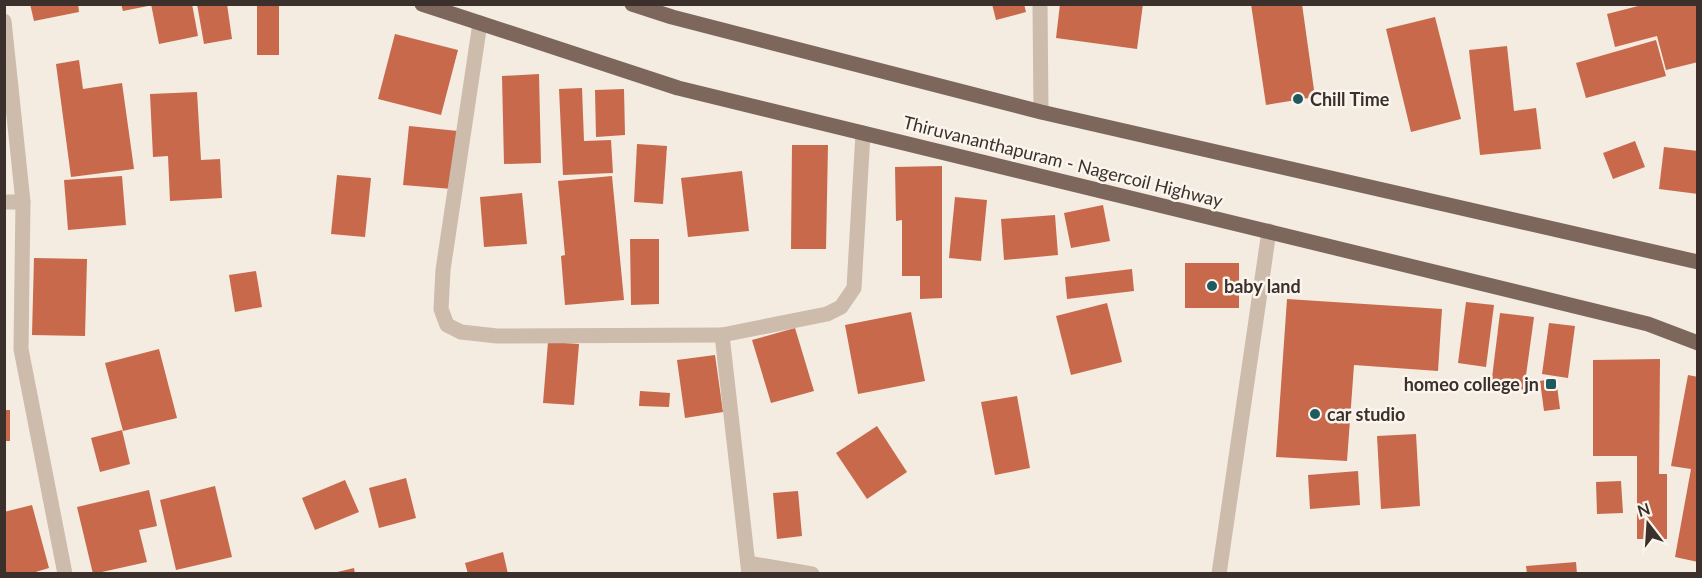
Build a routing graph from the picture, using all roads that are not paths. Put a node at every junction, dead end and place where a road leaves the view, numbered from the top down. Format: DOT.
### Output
graph roads {
  1 [pos="422,4"];
  2 [pos="632,4"];
  3 [pos="1040,4"];
  4 [pos="4,21"];
  5 [pos="480,24"];
  6 [pos="1041,112"];
  7 [pos="863,133"];
  8 [pos="4,202"];
  9 [pos="23,202"];
  10 [pos="1269,231"];
  11 [pos="1697,260"];
  12 [pos="723,335"];
  13 [pos="1698,343"];
  14 [pos="749,568"];
  15 [pos="65,573"];
  16 [pos="812,573"];
  17 [pos="1219,573"];
  1 -- 5 [label="main road, Thiruvananthapuram - Nagercoil Highway"];
  2 -- 6 [label="main road"];
  3 -- 6 [label="street"];
  4 -- 9 [label="street"];
  5 -- 7 [label="main road, Thiruvananthapuram - Nagercoil Highway"];
  5 -- 12 [label="street"];
  6 -- 11 [label="main road"];
  7 -- 10 [label="main road, Thiruvananthapuram - Nagercoil Highway"];
  7 -- 12 [label="street"];
  8 -- 9 [label="street"];
  9 -- 15 [label="street"];
  10 -- 13 [label="main road, Thiruvananthapuram - Nagercoil Highway"];
  10 -- 17 [label="street"];
  12 -- 14 [label="street"];
  14 -- 16 [label="street"];
}
